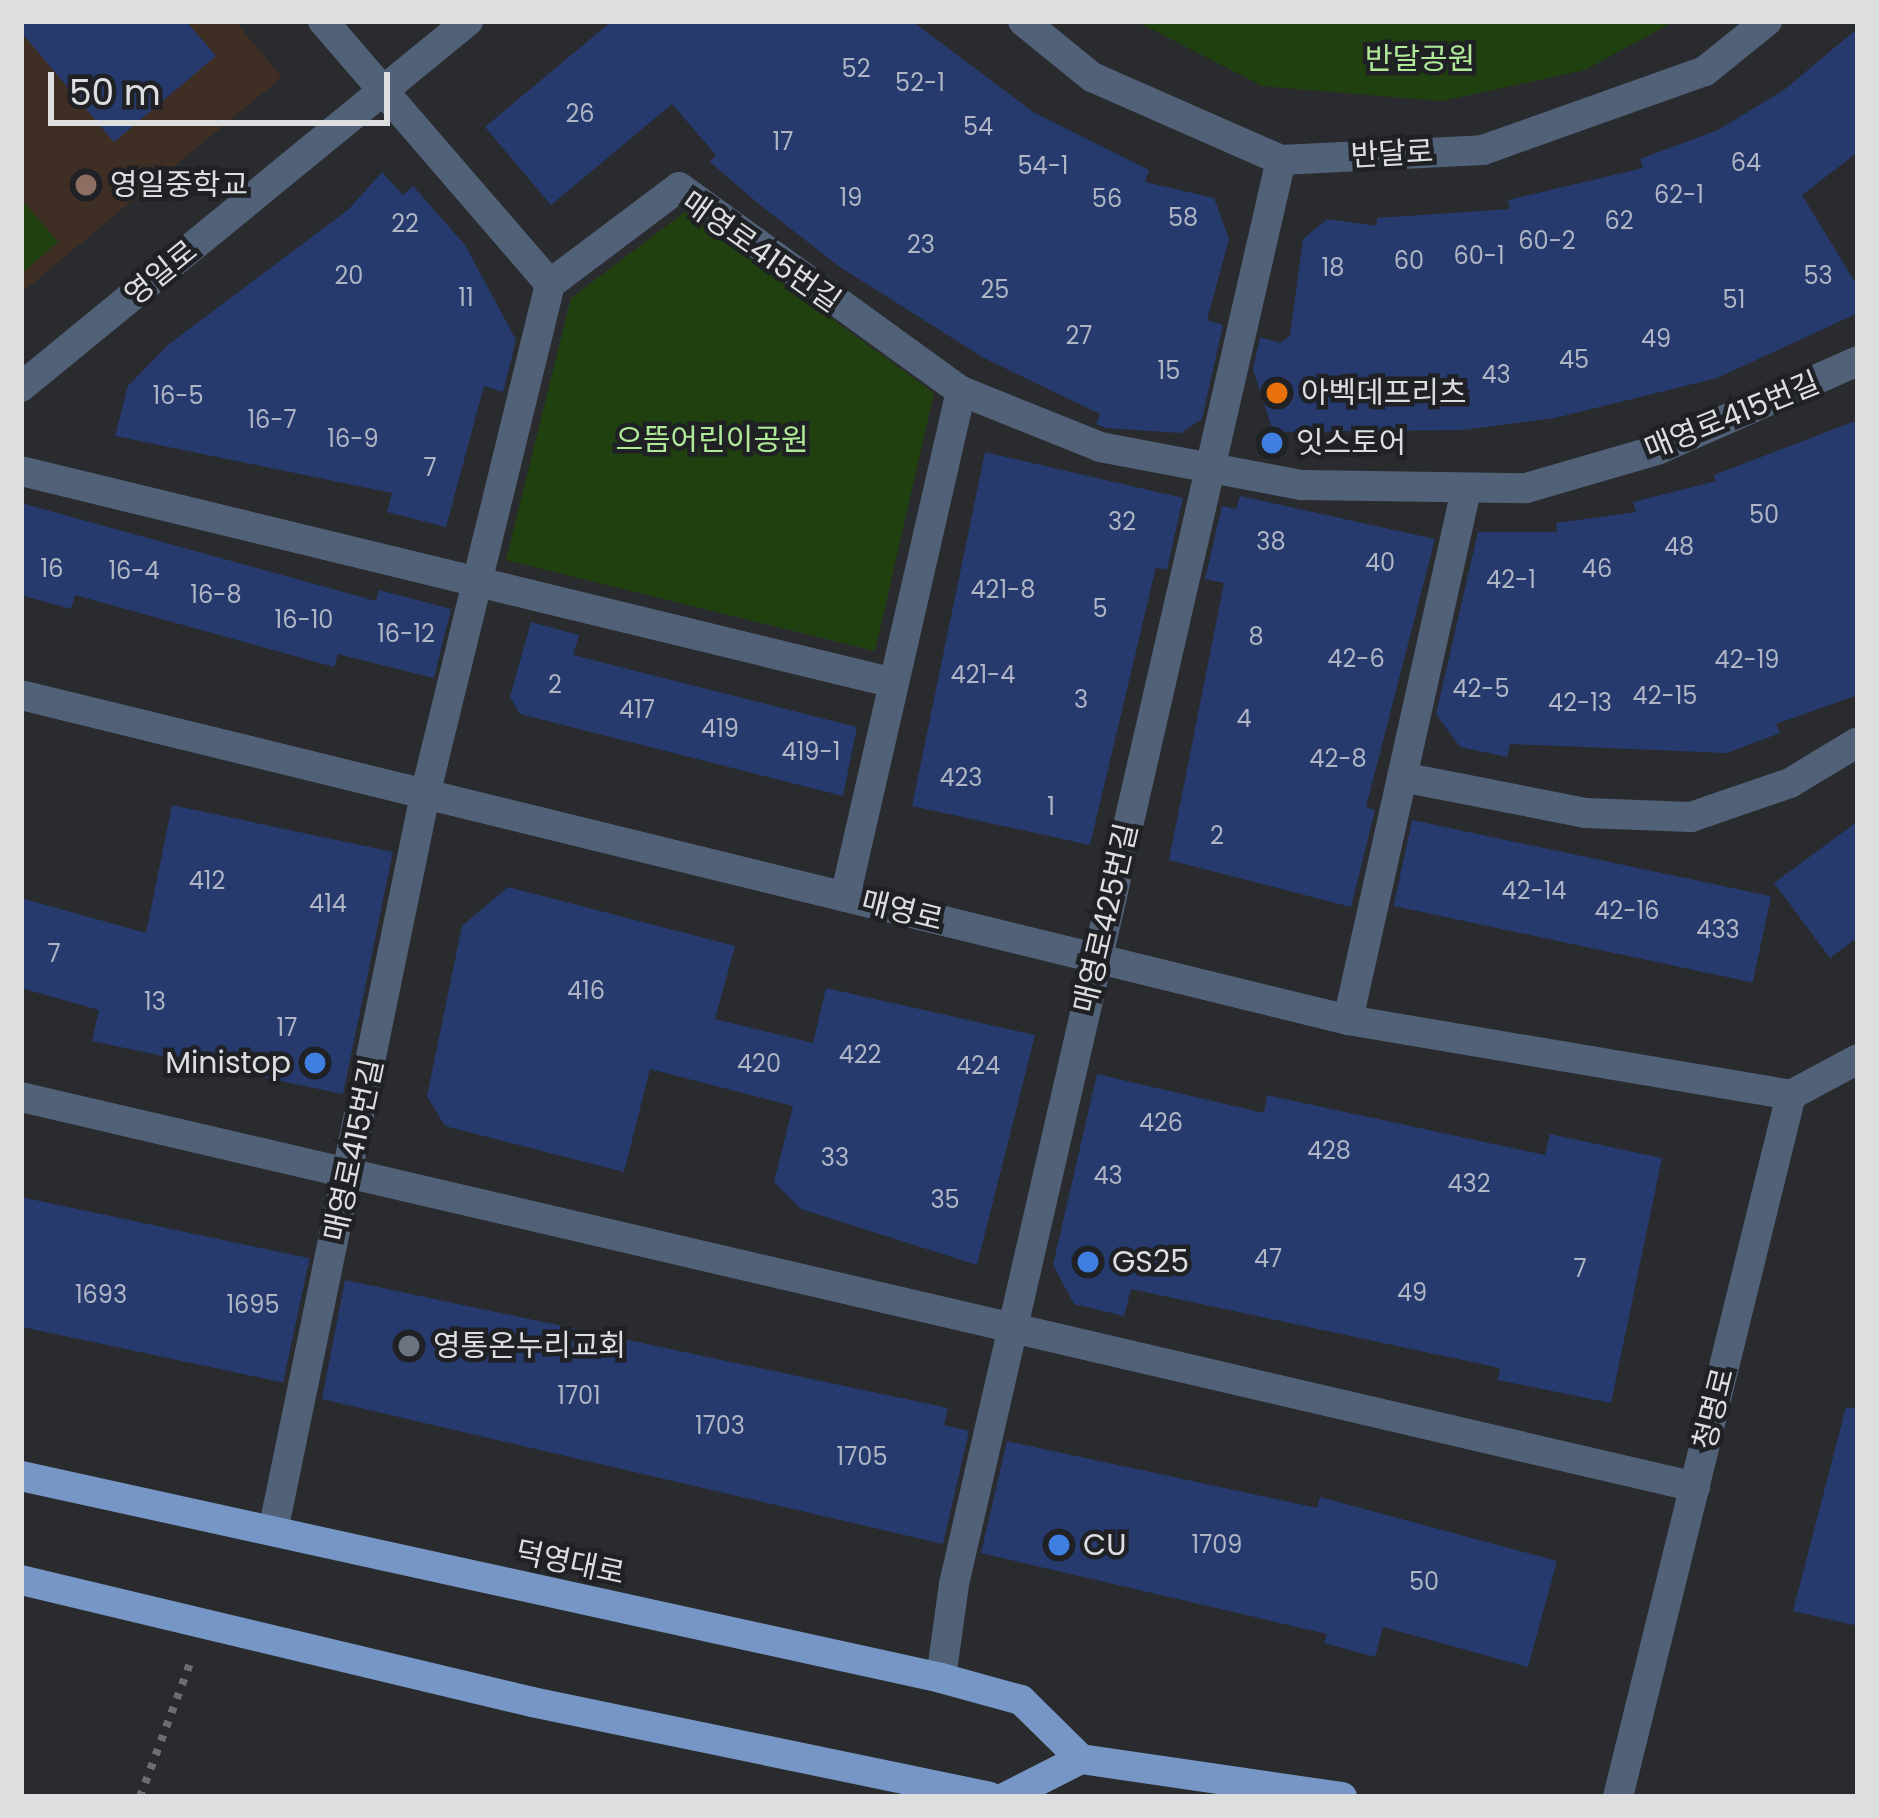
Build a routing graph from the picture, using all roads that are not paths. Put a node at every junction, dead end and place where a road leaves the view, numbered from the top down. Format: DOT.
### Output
graph roads {
  1 [pos="323,21"];
  2 [pos="468,21"];
  3 [pos="1023,21"];
  4 [pos="1767,21"];
  5 [pos="382,92"];
  6 [pos="1281,160"];
  7 [pos="550,284"];
  8 [pos="1858,361"];
  9 [pos="21,387"];
  10 [pos="961,391"];
  11 [pos="1211,467"];
  12 [pos="21,471"];
  13 [pos="1466,490"];
  14 [pos="477,580"];
  15 [pos="894,683"];
  16 [pos="21,695"];
  17 [pos="1858,742"];
  18 [pos="1402,777"];
  19 [pos="425,795"];
  20 [pos="845,897"];
  21 [pos="1097,959"];
  22 [pos="1348,1020"];
  23 [pos="1858,1059"];
  24 [pos="1791,1095"];
  25 [pos="21,1097"];
  26 [pos="351,1174"];
  27 [pos="1013,1328"];
  28 [pos="21,1476"];
  29 [pos="1695,1487"];
  30 [pos="273,1531"];
  31 [pos="21,1580"];
  32 [pos="940,1678"];
  33 [pos="1081,1759"];
  34 [pos="1165,1786"];
  35 [pos="988,1797"];
  36 [pos="1006,1797"];
  37 [pos="1342,1797"];
  38 [pos="1618,1797"];
  1 -- 5 [label="street"];
  2 -- 5 [label="street, 영일로"];
  3 -- 6 [label="street, 반달로"];
  4 -- 6 [label="street, 반달로"];
  5 -- 7 [label="street"];
  5 -- 9 [label="street, 영일로"];
  6 -- 11 [label="street, 매영로425번길"];
  7 -- 10 [label="street, 매영로415번길"];
  7 -- 14 [label="street, 매영로415번길"];
  8 -- 13 [label="street, 매영로415번길"];
  10 -- 11 [label="street, 매영로415번길"];
  10 -- 15 [label="street"];
  11 -- 13 [label="street, 매영로415번길"];
  11 -- 21 [label="street, 매영로425번길"];
  12 -- 14 [label="street"];
  13 -- 18 [label="street"];
  14 -- 15 [label="street"];
  14 -- 19 [label="street, 매영로415번길"];
  15 -- 20 [label="street"];
  16 -- 19 [label="street, 매영로"];
  17 -- 18 [label="street"];
  18 -- 22 [label="street"];
  19 -- 20 [label="street, 매영로"];
  19 -- 26 [label="street, 매영로415번길"];
  20 -- 21 [label="street, 매영로"];
  21 -- 22 [label="street, 매영로"];
  21 -- 27 [label="street, 매영로425번길"];
  22 -- 24 [label="street, 매영로"];
  23 -- 24 [label="street"];
  24 -- 29 [label="street, 청명로"];
  25 -- 26 [label="street"];
  26 -- 27 [label="street"];
  26 -- 30 [label="street, 매영로415번길"];
  27 -- 29 [label="street"];
  27 -- 32 [label="street, 매영로425번길"];
  28 -- 30 [label="main road, 덕영대로"];
  29 -- 38 [label="street, 청명로"];
  30 -- 32 [label="main road, 덕영대로"];
  31 -- 35 [label="main road"];
  32 -- 33 [label="main road, 덕영대로"];
  33 -- 34 [label="main road"];
  33 -- 36 [label="main road"];
  34 -- 37 [label="main road"];
}
